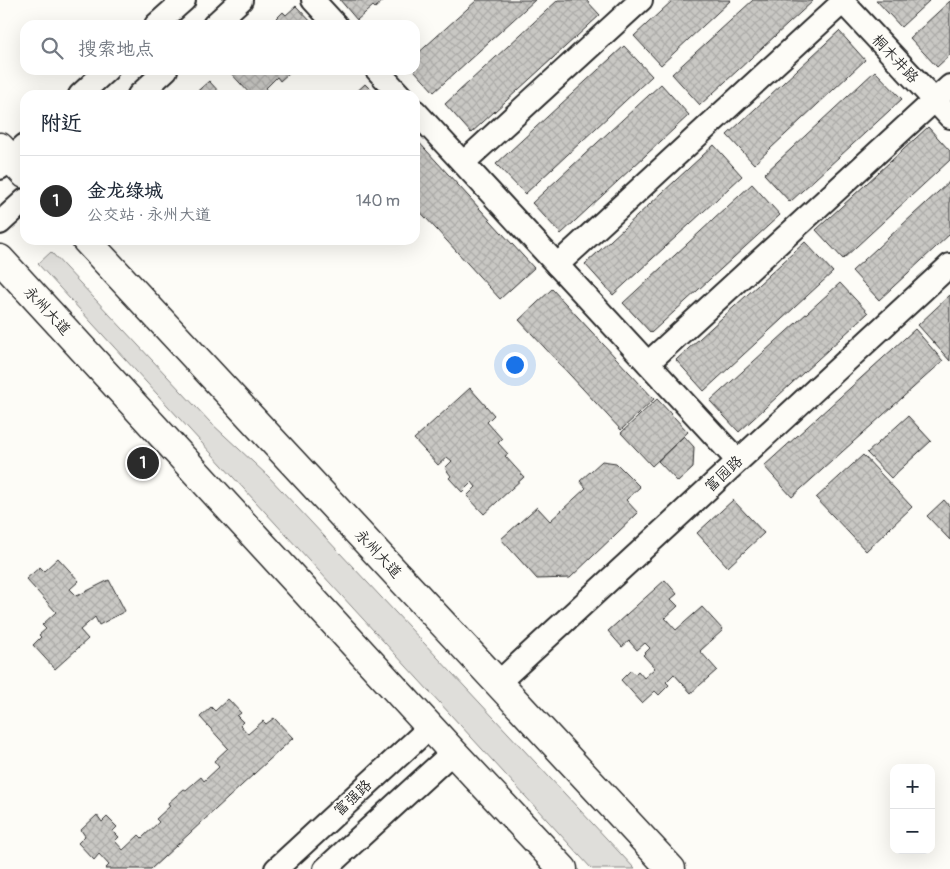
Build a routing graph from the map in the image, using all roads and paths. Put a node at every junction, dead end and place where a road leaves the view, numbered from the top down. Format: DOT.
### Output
graph roads {
  1 [pos="184,0"];
  2 [pos="241,0"];
  3 [pos="312,0"];
  4 [pos="641,0"];
  5 [pos="843,1"];
  6 [pos="162,20"];
  7 [pos="219,20"];
  8 [pos="331,20"];
  9 [pos="102,75"];
  10 [pos="161,75"];
  11 [pos="382,75"];
  12 [pos="85,90"];
  13 [pos="144,90"];
  14 [pos="395,90"];
  15 [pos="942,93"];
  16 [pos="420,116"];
  17 [pos="950,117"];
  18 [pos="463,163"];
  19 [pos="20,205"];
  20 [pos="0,223"];
  21 [pos="91,245"];
  22 [pos="0,259"];
  23 [pos="557,265"];
  24 [pos="950,265"];
  25 [pos="648,363"];
  26 [pos="738,461"];
  27 [pos="498,684"];
  28 [pos="430,727"];
  29 [pos="453,752"];
  30 [pos="276,869"];
  31 [pos="325,869"];
  32 [pos="562,869"];
  33 [pos="670,869"];
  1 -- 6 [label="street"];
  2 -- 7 [label="street"];
  3 -- 8 [label="street"];
  4 -- 18 [label="street"];
  5 -- 15 [label="street, 桐木井路"];
  5 -- 23 [label="street"];
  9 -- 12 [label="street"];
  10 -- 13 [label="street"];
  11 -- 14 [label="street"];
  15 -- 17 [label="street, 桐木井路"];
  15 -- 25 [label="street"];
  16 -- 18 [label="street"];
  18 -- 23 [label="street"];
  19 -- 20 [label="street"];
  21 -- 27 [label="main road, 永州大道"];
  22 -- 28 [label="main road, 永州大道"];
  23 -- 25 [label="street"];
  24 -- 26 [label="street, 富园路"];
  25 -- 26 [label="street"];
  26 -- 27 [label="street, 富园路"];
  27 -- 33 [label="main road, 永州大道"];
  28 -- 29 [label="main road, 永州大道"];
  28 -- 30 [label="street, 富强路"];
  29 -- 31 [label="street"];
  29 -- 32 [label="main road, 永州大道"];
}
